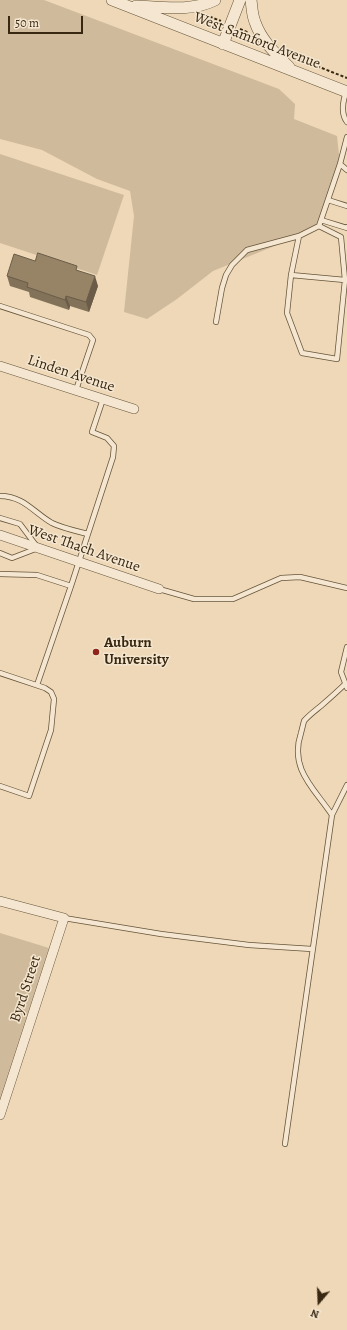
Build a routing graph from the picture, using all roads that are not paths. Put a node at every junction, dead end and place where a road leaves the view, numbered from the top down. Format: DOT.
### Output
graph roads {
  1 [pos="112,0"];
  2 [pos="215,0"];
  3 [pos="240,0"];
  4 [pos="250,0"];
  5 [pos="126,6"];
  6 [pos="223,44"];
  7 [pos="293,71"];
  8 [pos="346,92"];
  9 [pos="347,122"];
  10 [pos="347,137"];
  11 [pos="340,164"];
  12 [pos="347,170"];
  13 [pos="328,200"];
  14 [pos="347,206"];
  15 [pos="321,220"];
  16 [pos="319,226"];
  17 [pos="347,227"];
  18 [pos="299,236"];
  19 [pos="291,275"];
  20 [pos="345,280"];
  21 [pos="0,306"];
  22 [pos="216,322"];
  23 [pos="0,366"];
  24 [pos="76,390"];
  25 [pos="103,399"];
  26 [pos="134,409"];
  27 [pos="0,496"];
  28 [pos="0,518"];
  29 [pos="88,534"];
  30 [pos="0,535"];
  31 [pos="38,548"];
  32 [pos="0,553"];
  33 [pos="79,562"];
  34 [pos="0,574"];
  35 [pos="71,586"];
  36 [pos="347,588"];
  37 [pos="159,590"];
  38 [pos="347,647"];
  39 [pos="0,673"];
  40 [pos="37,685"];
  41 [pos="346,686"];
  42 [pos="347,785"];
  43 [pos="0,786"];
  44 [pos="332,815"];
  45 [pos="0,901"];
  46 [pos="64,918"];
  47 [pos="312,949"];
  48 [pos="0,1115"];
  49 [pos="286,1144"];
  1 -- 5 [label="street, West Samford Avenue"];
  2 -- 5 [label="street"];
  3 -- 6 [label="street"];
  4 -- 7 [label="street"];
  5 -- 6 [label="street, West Samford Avenue"];
  6 -- 7 [label="street, West Samford Avenue"];
  7 -- 8 [label="street, West Samford Avenue"];
  8 -- 9 [label="lane"];
  10 -- 11 [label="lane"];
  11 -- 12 [label="lane"];
  11 -- 13 [label="lane"];
  13 -- 14 [label="lane"];
  13 -- 15 [label="lane"];
  15 -- 16 [label="lane"];
  15 -- 17 [label="lane"];
  16 -- 18 [label="lane"];
  16 -- 20 [label="lane"];
  18 -- 19 [label="lane"];
  18 -- 22 [label="lane"];
  19 -- 20 [label="lane"];
  19 -- 20 [label="lane"];
  21 -- 24 [label="lane"];
  23 -- 24 [label="street, Linden Avenue"];
  24 -- 25 [label="street, Linden Avenue"];
  25 -- 26 [label="street, Linden Avenue"];
  25 -- 29 [label="lane"];
  27 -- 29 [label="lane"];
  28 -- 31 [label="lane"];
  29 -- 33 [label="lane"];
  30 -- 31 [label="street, West Thach Avenue"];
  31 -- 32 [label="lane"];
  31 -- 33 [label="street, West Thach Avenue"];
  33 -- 35 [label="lane"];
  33 -- 37 [label="street, West Thach Avenue"];
  34 -- 35 [label="lane"];
  35 -- 40 [label="lane"];
  36 -- 37 [label="lane"];
  38 -- 41 [label="lane"];
  39 -- 40 [label="lane"];
  40 -- 43 [label="lane"];
  41 -- 44 [label="lane"];
  42 -- 44 [label="lane"];
  44 -- 47 [label="lane"];
  45 -- 46 [label="street"];
  46 -- 47 [label="lane"];
  46 -- 48 [label="street, Byrd Street"];
  47 -- 49 [label="lane"];
}
